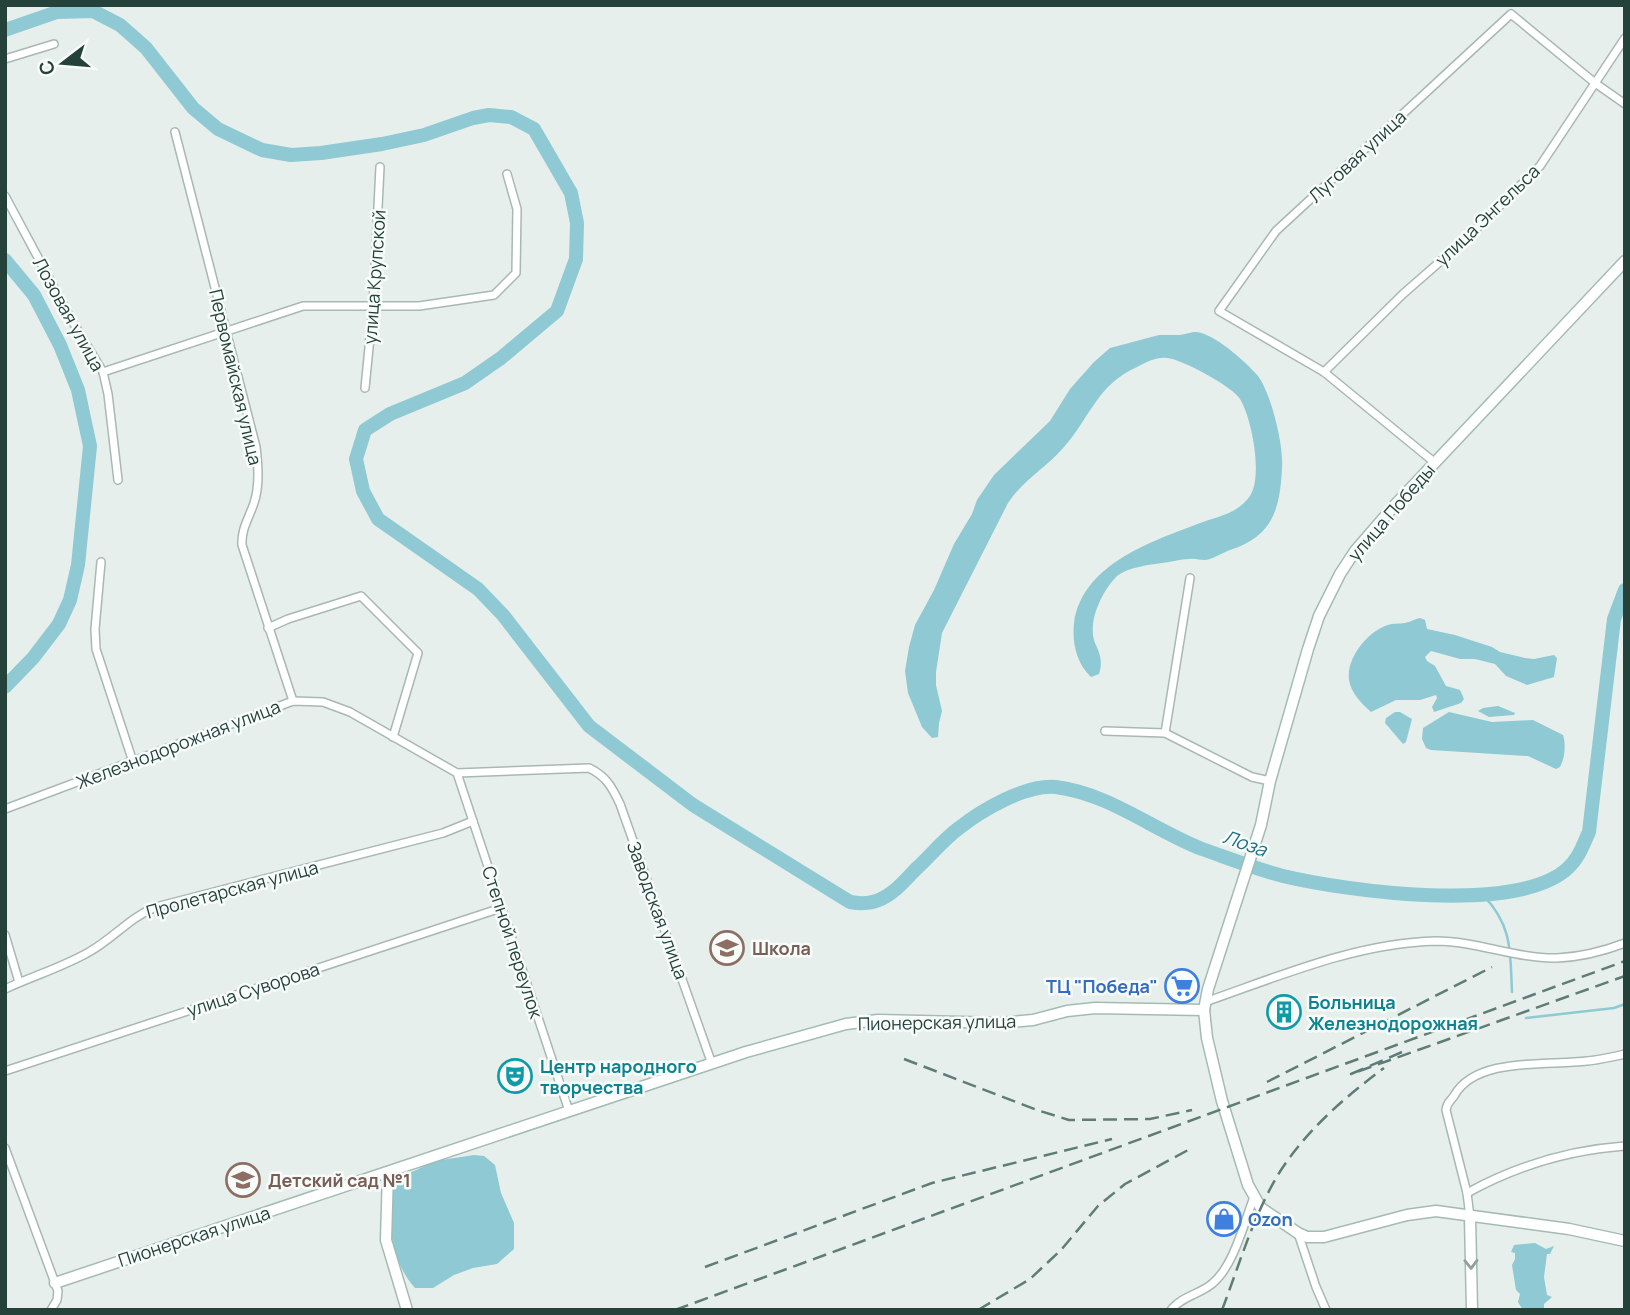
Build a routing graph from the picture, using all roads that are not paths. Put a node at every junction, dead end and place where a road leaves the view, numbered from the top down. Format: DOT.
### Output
graph roads {
  1 [pos="1625,37"];
  2 [pos="54,44"];
  3 [pos="5,59"];
  4 [pos="1595,83"];
  5 [pos="1625,104"];
  6 [pos="175,131"];
  7 [pos="380,167"];
  8 [pos="507,174"];
  9 [pos="5,196"];
  10 [pos="1625,261"];
  11 [pos="373,307"];
  12 [pos="227,330"];
  13 [pos="103,372"];
  14 [pos="1324,372"];
  15 [pos="365,388"];
  16 [pos="1434,462"];
  17 [pos="118,480"];
  18 [pos="102,562"];
  19 [pos="1190,578"];
  20 [pos="268,628"];
  21 [pos="293,701"];
  22 [pos="1105,731"];
  23 [pos="1165,733"];
  24 [pos="393,737"];
  25 [pos="133,762"];
  26 [pos="457,773"];
  27 [pos="1270,782"];
  28 [pos="5,810"];
  29 [pos="473,821"];
  30 [pos="501,908"];
  31 [pos="5,935"];
  32 [pos="1625,943"];
  33 [pos="19,982"];
  34 [pos="5,989"];
  35 [pos="1205,1006"];
  36 [pos="1625,1054"];
  37 [pos="712,1063"];
  38 [pos="5,1071"];
  39 [pos="569,1111"];
  40 [pos="1625,1146"];
  41 [pos="5,1148"];
  42 [pos="388,1172"];
  43 [pos="1467,1193"];
  44 [pos="1254,1198"];
  45 [pos="1471,1217"];
  46 [pos="1298,1233"];
  47 [pos="1625,1241"];
  48 [pos="55,1283"];
  49 [pos="1173,1308"];
  50 [pos="51,1310"];
  51 [pos="407,1310"];
  52 [pos="1164,1310"];
  53 [pos="1326,1310"];
  54 [pos="1472,1310"];
  1 -- 4 [label="street, улица Энгельса"];
  2 -- 3 [label="street"];
  4 -- 5 [label="street"];
  4 -- 14 [label="street, улица Энгельса"];
  4 -- 14 [label="street, Луговая улица"];
  6 -- 12 [label="street, Первомайская улица"];
  7 -- 11 [label="street, улица Крупской"];
  8 -- 11 [label="street"];
  9 -- 13 [label="street, Лозовая улица"];
  10 -- 16 [label="main road, улица Победы"];
  11 -- 12 [label="street"];
  11 -- 15 [label="street, улица Крупской"];
  12 -- 13 [label="street"];
  12 -- 20 [label="street, Первомайская улица"];
  13 -- 17 [label="street, Лозовая улица"];
  14 -- 16 [label="street"];
  16 -- 27 [label="main road, улица Победы"];
  18 -- 25 [label="street"];
  19 -- 23 [label="street"];
  20 -- 21 [label="street, Первомайская улица"];
  20 -- 24 [label="street"];
  21 -- 24 [label="street, Железнодорожная улица"];
  21 -- 25 [label="street, Железнодорожная улица"];
  22 -- 23 [label="street"];
  23 -- 27 [label="street"];
  24 -- 26 [label="street, Железнодорожная улица"];
  25 -- 28 [label="street, Железнодорожная улица"];
  26 -- 29 [label="street, Степной переулок"];
  26 -- 37 [label="street, Заводская улица"];
  27 -- 35 [label="main road, улица Победы"];
  29 -- 30 [label="street, Степной переулок"];
  29 -- 33 [label="street, Пролетарская улица"];
  30 -- 38 [label="street, улица Суворова"];
  30 -- 39 [label="street, Степной переулок"];
  31 -- 33 [label="street"];
  32 -- 35 [label="street"];
  33 -- 34 [label="street, Пролетарская улица"];
  35 -- 37 [label="main road, Пионерская улица"];
  35 -- 44 [label="main road"];
  36 -- 43 [label="street"];
  37 -- 39 [label="main road, Пионерская улица"];
  39 -- 42 [label="main road, Пионерская улица"];
  40 -- 43 [label="street"];
  41 -- 48 [label="street"];
  42 -- 48 [label="main road, Пионерская улица"];
  42 -- 51 [label="main road"];
  43 -- 45 [label="street"];
  44 -- 46 [label="main road"];
  44 -- 49 [label="street"];
  45 -- 46 [label="main road"];
  45 -- 47 [label="main road"];
  45 -- 54 [label="main road, one-way"];
  46 -- 53 [label="street"];
  48 -- 50 [label="street"];
  49 -- 52 [label="street"];
}
